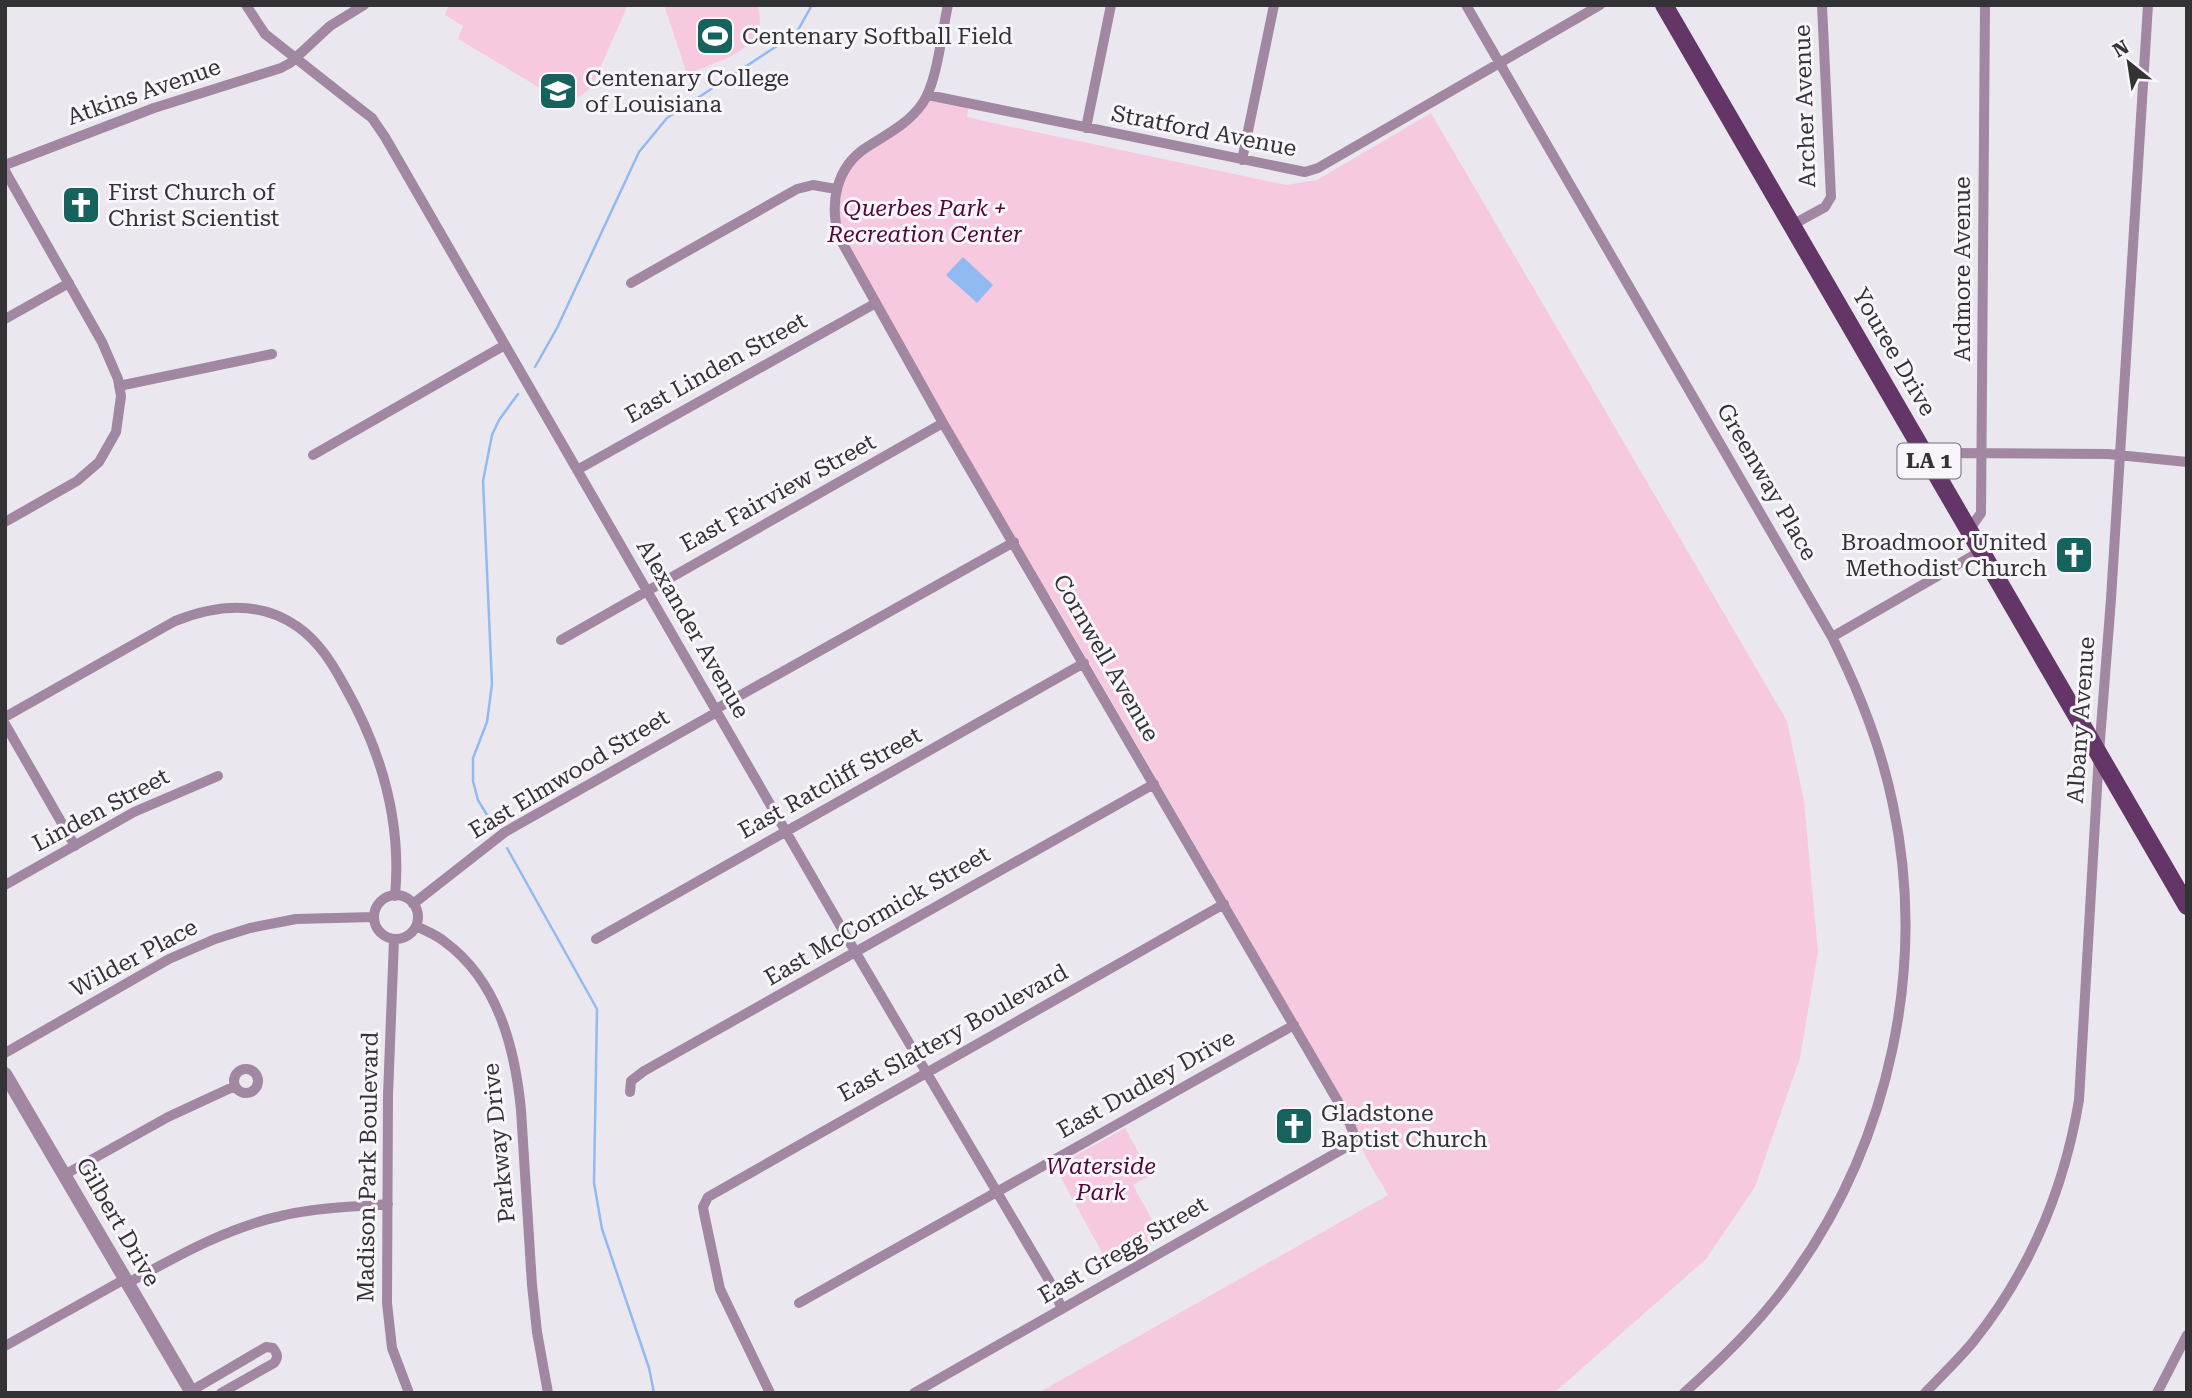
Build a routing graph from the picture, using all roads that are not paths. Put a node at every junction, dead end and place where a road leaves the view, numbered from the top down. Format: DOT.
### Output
graph roads {
  1 [pos="246,5"];
  2 [pos="364,5"];
  3 [pos="948,5"];
  4 [pos="1111,5"];
  5 [pos="1275,5"];
  6 [pos="1466,5"];
  7 [pos="1600,5"];
  8 [pos="1664,5"];
  9 [pos="1822,5"];
  10 [pos="1985,5"];
  11 [pos="2148,5"];
  12 [pos="296,58"];
  13 [pos="1499,63"];
  14 [pos="928,95"];
  15 [pos="1086,128"];
  16 [pos="1242,160"];
  17 [pos="5,164"];
  18 [pos="5,171"];
  19 [pos="836,189"];
  20 [pos="1792,225"];
  21 [pos="69,283"];
  22 [pos="631,283"];
  23 [pos="876,303"];
  24 [pos="5,319"];
  25 [pos="505,345"];
  26 [pos="272,354"];
  27 [pos="119,386"];
  28 [pos="943,424"];
  29 [pos="1982,453"];
  30 [pos="313,455"];
  31 [pos="2120,455"];
  32 [pos="1928,458"];
  33 [pos="2187,462"];
  34 [pos="577,470"];
  35 [pos="5,522"];
  36 [pos="1969,530"];
  37 [pos="1014,542"];
  38 [pos="1981,551"];
  39 [pos="647,591"];
  40 [pos="1832,637"];
  41 [pos="561,640"];
  42 [pos="1084,663"];
  43 [pos="716,711"];
  44 [pos="5,717"];
  45 [pos="5,723"];
  46 [pos="2098,753"];
  47 [pos="218,776"];
  48 [pos="1154,784"];
  49 [pos="786,832"];
  50 [pos="75,846"];
  51 [pos="5,885"];
  52 [pos="395,896"];
  53 [pos="414,904"];
  54 [pos="1224,904"];
  55 [pos="2187,905"];
  56 [pos="374,917"];
  57 [pos="416,926"];
  58 [pos="394,939"];
  59 [pos="596,939"];
  60 [pos="856,953"];
  61 [pos="1294,1025"];
  62 [pos="5,1053"];
  63 [pos="926,1072"];
  64 [pos="5,1074"];
  65 [pos="234,1086"];
  66 [pos="630,1092"];
  67 [pos="1352,1143"];
  68 [pos="64,1175"];
  69 [pos="996,1192"];
  70 [pos="387,1204"];
  71 [pos="126,1281"];
  72 [pos="799,1303"];
  73 [pos="1062,1309"];
  74 [pos="2187,1335"];
  75 [pos="5,1346"];
  76 [pos="191,1392"];
  77 [pos="221,1393"];
  78 [pos="409,1393"];
  79 [pos="548,1393"];
  80 [pos="770,1393"];
  81 [pos="914,1393"];
  82 [pos="1684,1393"];
  83 [pos="1925,1393"];
  84 [pos="2157,1393"];
  1 -- 12 [label="street, Alexander Avenue"];
  2 -- 12 [label="street, Atkins Avenue"];
  3 -- 14 [label="street"];
  4 -- 15 [label="street"];
  5 -- 16 [label="street"];
  6 -- 13 [label="street, Greenway Place"];
  7 -- 13 [label="street, Stratford Avenue"];
  8 -- 20 [label="main road, Youree Drive / LA 1"];
  9 -- 20 [label="street, Archer Avenue"];
  10 -- 29 [label="street, Ardmore Avenue"];
  11 -- 31 [label="street, Albany Avenue"];
  12 -- 17 [label="street, Atkins Avenue"];
  12 -- 25 [label="street, Alexander Avenue"];
  13 -- 16 [label="street, Stratford Avenue"];
  13 -- 40 [label="street, Greenway Place"];
  14 -- 15 [label="street, Stratford Avenue"];
  14 -- 19 [label="street"];
  15 -- 16 [label="street, Stratford Avenue"];
  18 -- 21 [label="street"];
  19 -- 22 [label="street"];
  19 -- 23 [label="street, Cornwell Avenue"];
  20 -- 32 [label="main road, Youree Drive / LA 1"];
  21 -- 24 [label="street"];
  21 -- 27 [label="street"];
  23 -- 28 [label="street, Cornwell Avenue"];
  23 -- 34 [label="street, East Linden Street"];
  25 -- 30 [label="street"];
  25 -- 34 [label="street, Alexander Avenue"];
  26 -- 27 [label="street"];
  27 -- 35 [label="street"];
  28 -- 37 [label="street, Cornwell Avenue"];
  28 -- 39 [label="street, East Fairview Street"];
  29 -- 31 [label="street"];
  29 -- 32 [label="street"];
  29 -- 36 [label="street, Ardmore Avenue"];
  31 -- 33 [label="street"];
  31 -- 46 [label="street, Albany Avenue"];
  32 -- 36 [label="main road, Youree Drive / LA 1"];
  34 -- 39 [label="street, Alexander Avenue"];
  36 -- 38 [label="main road, Youree Drive / LA 1"];
  37 -- 42 [label="street, Cornwell Avenue"];
  37 -- 43 [label="street, East Elmwood Street"];
  38 -- 40 [label="street"];
  38 -- 46 [label="main road, Youree Drive / LA 1"];
  39 -- 41 [label="street, East Fairview Street"];
  39 -- 43 [label="street, Alexander Avenue"];
  40 -- 82 [label="street, Greenway Place"];
  42 -- 48 [label="street, Cornwell Avenue"];
  42 -- 49 [label="street, East Ratcliff Street"];
  43 -- 49 [label="street, Alexander Avenue"];
  43 -- 53 [label="street, East Elmwood Street"];
  44 -- 52 [label="street"];
  45 -- 50 [label="street"];
  46 -- 55 [label="main road, Youree Drive / LA 1"];
  46 -- 83 [label="street, Albany Avenue"];
  47 -- 50 [label="street, Linden Street"];
  48 -- 54 [label="street, Cornwell Avenue"];
  48 -- 60 [label="street, East McCormick Street"];
  49 -- 59 [label="street, East Ratcliff Street"];
  49 -- 60 [label="street, Alexander Avenue"];
  50 -- 51 [label="street, Linden Street"];
  52 -- 53 [label="street"];
  52 -- 56 [label="street"];
  53 -- 57 [label="street"];
  54 -- 61 [label="street, Cornwell Avenue"];
  54 -- 63 [label="street, East Slattery Boulevard"];
  56 -- 58 [label="street"];
  56 -- 62 [label="street, Wilder Place"];
  57 -- 58 [label="street"];
  57 -- 79 [label="street, Parkway Drive"];
  58 -- 70 [label="street, Madison Park Boulevard"];
  60 -- 63 [label="street, Alexander Avenue"];
  60 -- 66 [label="street, East McCormick Street"];
  61 -- 67 [label="street, Cornwell Avenue"];
  61 -- 69 [label="street, East Dudley Drive"];
  63 -- 69 [label="street, Alexander Avenue"];
  63 -- 80 [label="street, East Slattery Boulevard"];
  64 -- 68 [label="street, Gilbert Drive"];
  65 -- 68 [label="street"];
  67 -- 73 [label="street, East Gregg Street"];
  68 -- 71 [label="street, Gilbert Drive"];
  69 -- 72 [label="street, East Dudley Drive"];
  69 -- 73 [label="street, Alexander Avenue"];
  70 -- 71 [label="street"];
  70 -- 78 [label="street, Madison Park Boulevard"];
  71 -- 75 [label="street"];
  71 -- 76 [label="street, Gilbert Drive"];
  73 -- 81 [label="street, East Gregg Street"];
  74 -- 84 [label="street"];
  76 -- 77 [label="street"];
}
